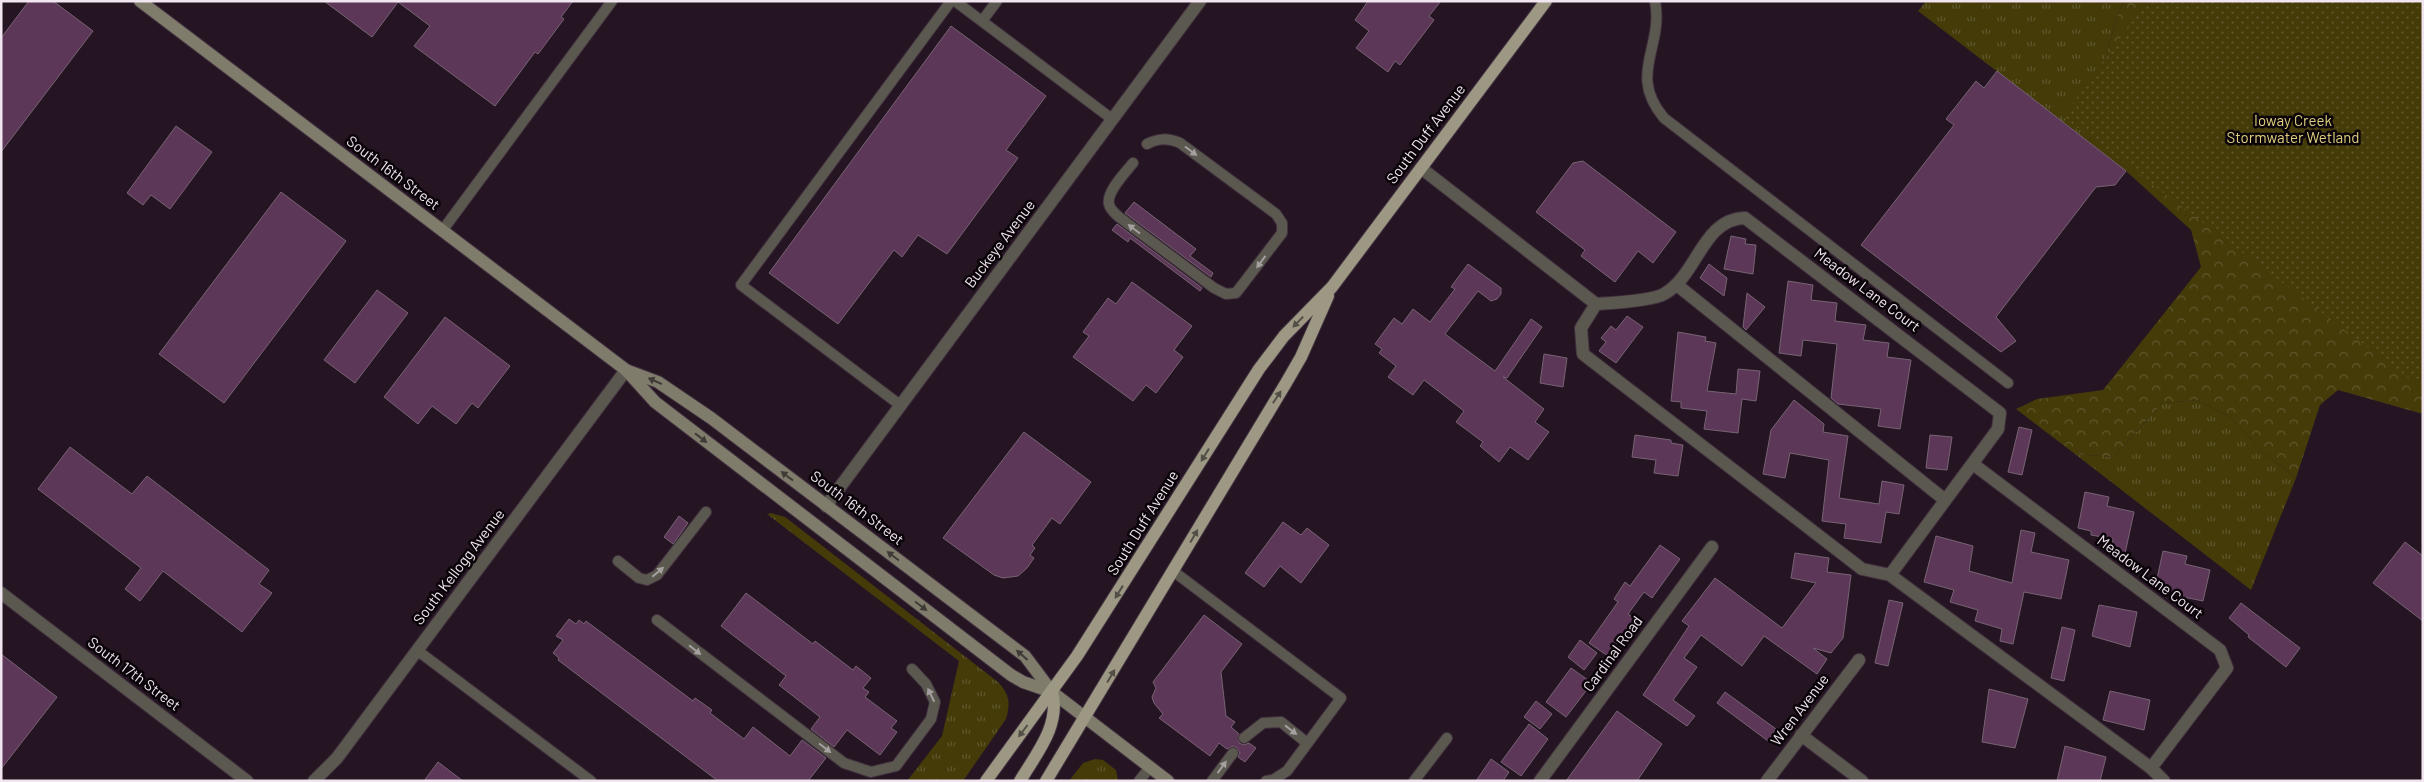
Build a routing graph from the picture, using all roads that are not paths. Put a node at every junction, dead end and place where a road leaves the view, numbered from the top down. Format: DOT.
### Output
graph roads {
  1 [pos="140,1"];
  2 [pos="612,1"];
  3 [pos="951,1"];
  4 [pos="956,1"];
  5 [pos="997,1"];
  6 [pos="1200,1"];
  7 [pos="1546,1"];
  8 [pos="1655,1"];
  9 [pos="982,21"];
  10 [pos="1112,119"];
  11 [pos="1147,144"];
  12 [pos="1132,163"];
  13 [pos="1421,168"];
  14 [pos="442,231"];
  15 [pos="1677,284"];
  16 [pos="1332,287"];
  17 [pos="1596,304"];
  18 [pos="626,370"];
  19 [pos="2008,383"];
  20 [pos="900,405"];
  21 [pos="1972,464"];
  22 [pos="1945,500"];
  23 [pos="826,506"];
  24 [pos="706,512"];
  25 [pos="1712,547"];
  26 [pos="618,561"];
  27 [pos="1173,571"];
  28 [pos="1890,576"];
  29 [pos="1,593"];
  30 [pos="657,620"];
  31 [pos="418,650"];
  32 [pos="1859,660"];
  33 [pos="912,669"];
  34 [pos="1052,692"];
  35 [pos="1085,717"];
  36 [pos="1801,735"];
  37 [pos="1244,738"];
  38 [pos="1447,738"];
  39 [pos="1307,743"];
  40 [pos="1232,753"];
  41 [pos="1150,767"];
  42 [pos="2150,768"];
  43 [pos="248,781"];
  44 [pos="314,781"];
  45 [pos="592,781"];
  46 [pos="986,781"];
  47 [pos="1020,781"];
  48 [pos="1046,781"];
  49 [pos="1139,781"];
  50 [pos="1168,781"];
  51 [pos="1212,781"];
  52 [pos="1266,781"];
  53 [pos="1414,781"];
  54 [pos="1540,781"];
  55 [pos="1767,781"];
  56 [pos="1862,781"];
  57 [pos="2164,781"];
  1 -- 14 [label="main road, South 16th Street"];
  2 -- 14 [label="lane"];
  3 -- 20 [label="lane"];
  4 -- 9 [label="lane"];
  5 -- 9 [label="lane"];
  6 -- 10 [label="street, Buckeye Avenue"];
  7 -- 13 [label="main road, South Duff Avenue"];
  8 -- 19 [label="lane"];
  9 -- 10 [label="lane"];
  10 -- 20 [label="street, Buckeye Avenue"];
  11 -- 12 [label="lane, one-way"];
  13 -- 16 [label="main road, South Duff Avenue"];
  13 -- 17 [label="street"];
  14 -- 18 [label="main road, South 16th Street"];
  15 -- 17 [label="street, Meadow Lane Court"];
  15 -- 21 [label="street, Meadow Lane Court"];
  15 -- 22 [label="street"];
  27 -- 16 [label="main road, South Duff Avenue, one-way"];
  16 -- 34 [label="main road, South Duff Avenue, one-way"];
  17 -- 28 [label="street"];
  23 -- 18 [label="main road, South 16th Street, one-way"];
  18 -- 31 [label="street, South Kellogg Avenue"];
  18 -- 34 [label="main road, South 16th Street, one-way"];
  20 -- 23 [label="street, Buckeye Avenue"];
  21 -- 22 [label="street, Meadow Lane Court"];
  21 -- 42 [label="street, Meadow Lane Court"];
  22 -- 28 [label="street, Meadow Lane Court"];
  34 -- 23 [label="main road, South 16th Street, one-way"];
  26 -- 24 [label="lane, one-way"];
  25 -- 54 [label="street, Cardinal Road"];
  35 -- 27 [label="main road, South Duff Avenue, one-way"];
  27 -- 39 [label="lane"];
  28 -- 42 [label="street"];
  29 -- 43 [label="street, South 17th Street"];
  30 -- 33 [label="lane, one-way"];
  31 -- 44 [label="street, South Kellogg Avenue"];
  31 -- 45 [label="lane"];
  32 -- 36 [label="street, Wren Avenue"];
  34 -- 35 [label="main road, South 16th Street"];
  34 -- 46 [label="main road, South Duff Avenue, one-way"];
  34 -- 47 [label="main road"];
  35 -- 41 [label="main road, South 16th Street"];
  35 -- 48 [label="main road, South Duff Avenue"];
  36 -- 55 [label="street, Wren Avenue"];
  36 -- 56 [label="street"];
  37 -- 39 [label="lane, one-way"];
  38 -- 53 [label="lane"];
  39 -- 52 [label="lane"];
  51 -- 40 [label="lane, one-way"];
  41 -- 49 [label="lane"];
  41 -- 50 [label="main road, South 16th Street"];
  42 -- 57 [label="street"];
}
